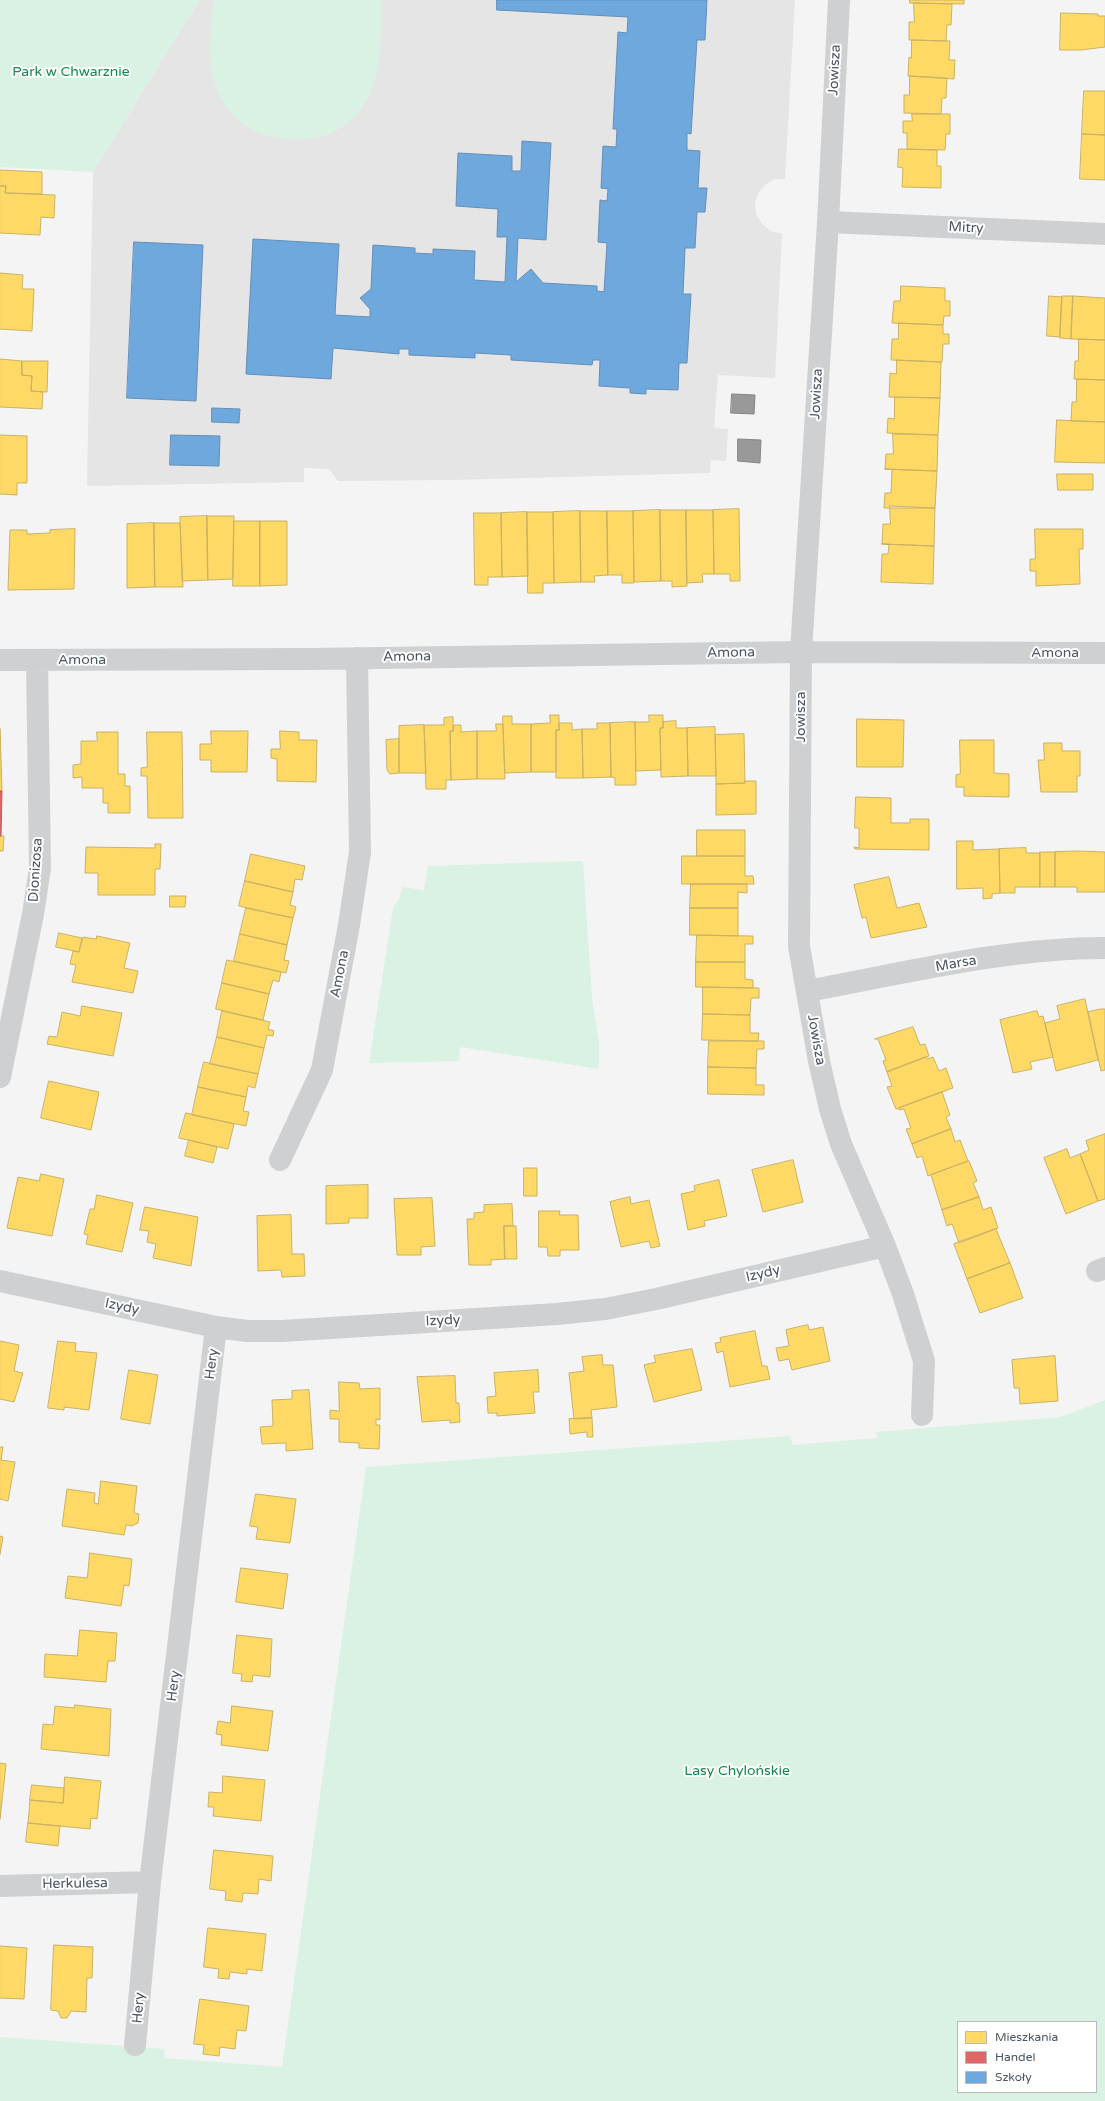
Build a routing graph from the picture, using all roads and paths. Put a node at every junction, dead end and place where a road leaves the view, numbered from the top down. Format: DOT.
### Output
graph roads {
  1 [pos="839,0"];
  2 [pos="828,222"];
  3 [pos="1105,234"];
  4 [pos="801,652"];
  5 [pos="1105,653"];
  6 [pos="357,658"];
  7 [pos="0,660"];
  8 [pos="37,660"];
  9 [pos="1105,948"];
  10 [pos="807,991"];
  11 [pos="0,1077"];
  12 [pos="280,1160"];
  13 [pos="885,1246"];
  14 [pos="0,1281"];
  15 [pos="216,1327"];
  16 [pos="922,1415"];
  17 [pos="150,1882"];
  18 [pos="0,1886"];
  19 [pos="135,2045"];
  1 -- 2 [label="street, Jowisza"];
  2 -- 3 [label="street, Mitry"];
  2 -- 4 [label="street, Jowisza"];
  4 -- 5 [label="street, Amona"];
  4 -- 6 [label="street, Amona"];
  4 -- 10 [label="street, Jowisza"];
  6 -- 8 [label="street, Amona"];
  6 -- 12 [label="street, Amona"];
  7 -- 8 [label="street, Amona"];
  8 -- 11 [label="street, Dionizosa"];
  9 -- 10 [label="street, Marsa"];
  10 -- 13 [label="street, Jowisza"];
  13 -- 15 [label="street, Izydy"];
  13 -- 16 [label="street, Jowisza"];
  14 -- 15 [label="street, Izydy"];
  15 -- 17 [label="street, Hery"];
  17 -- 18 [label="street, Herkulesa"];
  17 -- 19 [label="street, Hery"];
}
